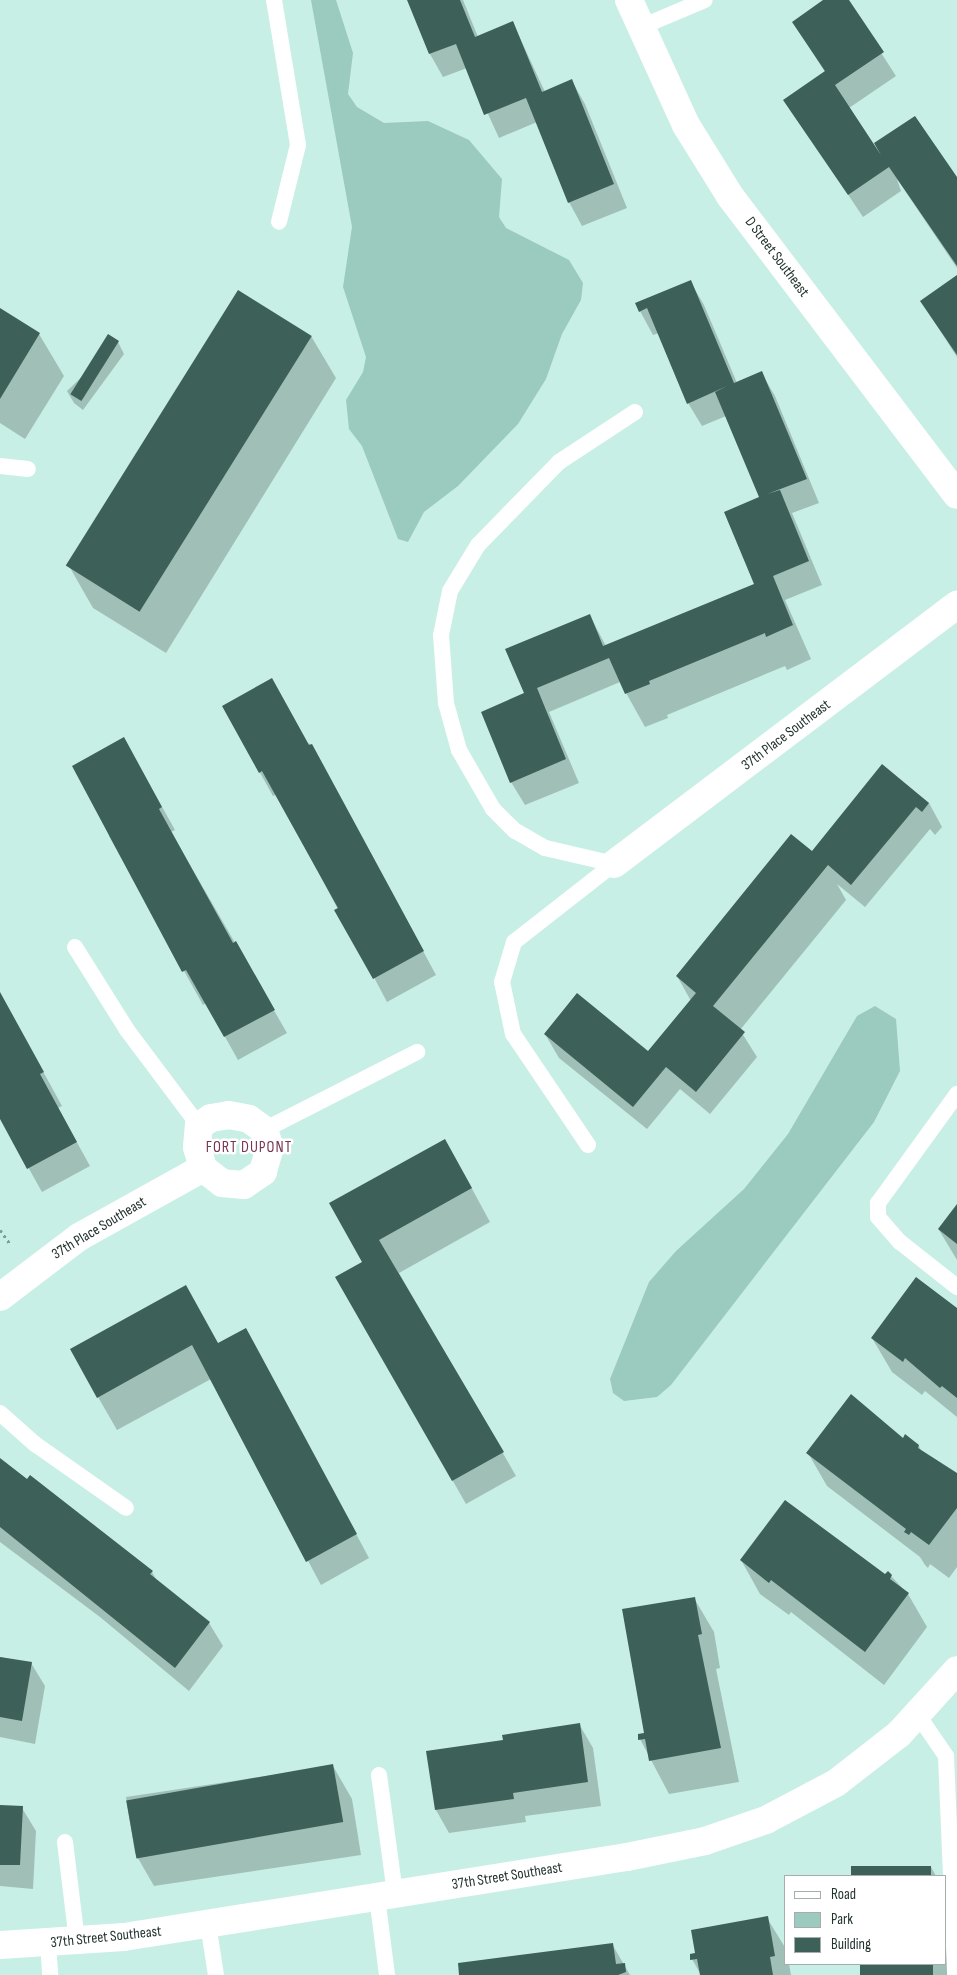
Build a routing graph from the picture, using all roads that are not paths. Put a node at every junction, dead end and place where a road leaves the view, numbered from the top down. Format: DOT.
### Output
graph roads {
  1 [pos="274,0"];
  2 [pos="629,0"];
  3 [pos="705,0"];
  4 [pos="641,27"];
  5 [pos="279,222"];
  6 [pos="636,412"];
  7 [pos="0,466"];
  8 [pos="28,469"];
  9 [pos="957,495"];
  10 [pos="957,605"];
  11 [pos="614,864"];
  12 [pos="75,947"];
  13 [pos="417,1052"];
  14 [pos="957,1094"];
  15 [pos="199,1126"];
  16 [pos="264,1130"];
  17 [pos="588,1145"];
  18 [pos="203,1168"];
  19 [pos="957,1287"];
  20 [pos="0,1297"];
  21 [pos="0,1413"];
  22 [pos="126,1508"];
  23 [pos="957,1670"];
  24 [pos="918,1715"];
  25 [pos="379,1775"];
  26 [pos="66,1842"];
  27 [pos="386,1895"];
  28 [pos="208,1924"];
  29 [pos="77,1942"];
  30 [pos="48,1943"];
  31 [pos="0,1944"];
  32 [pos="50,1975"];
  33 [pos="216,1975"];
  34 [pos="387,1975"];
  35 [pos="955,1975"];
  1 -- 5 [label="lane"];
  2 -- 4 [label="street, D Street Southeast"];
  3 -- 4 [label="lane"];
  4 -- 9 [label="street, D Street Southeast"];
  6 -- 11 [label="lane"];
  7 -- 8 [label="lane"];
  10 -- 11 [label="street, 37th Place Southeast"];
  11 -- 17 [label="lane"];
  12 -- 15 [label="lane"];
  13 -- 16 [label="lane"];
  14 -- 19 [label="lane"];
  15 -- 16 [label="street"];
  15 -- 18 [label="street"];
  16 -- 18 [label="street"];
  18 -- 20 [label="street, 37th Place Southeast"];
  21 -- 22 [label="lane"];
  23 -- 24 [label="street, 37th Street Southeast"];
  24 -- 27 [label="street, 37th Street Southeast"];
  24 -- 35 [label="lane"];
  25 -- 27 [label="lane"];
  26 -- 29 [label="lane"];
  27 -- 28 [label="street, 37th Street Southeast"];
  27 -- 34 [label="lane"];
  28 -- 29 [label="street, 37th Street Southeast"];
  28 -- 33 [label="lane"];
  29 -- 30 [label="street, 37th Street Southeast"];
  30 -- 31 [label="street, 37th Street Southeast"];
  30 -- 32 [label="lane"];
}
